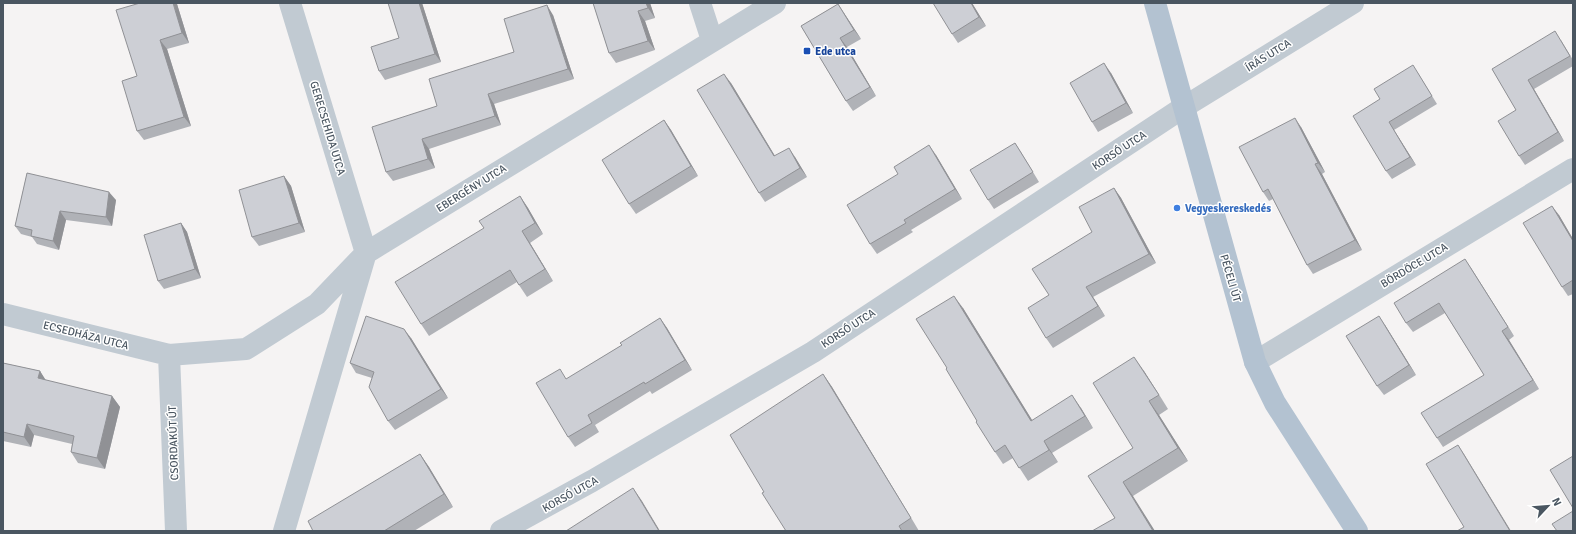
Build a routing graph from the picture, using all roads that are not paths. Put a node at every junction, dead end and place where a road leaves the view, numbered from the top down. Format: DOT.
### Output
graph roads {
  1 [pos="290,3"];
  2 [pos="700,3"];
  3 [pos="775,3"];
  4 [pos="1155,3"];
  5 [pos="1353,3"];
  6 [pos="712,40"];
  7 [pos="1184,107"];
  8 [pos="1573,169"];
  9 [pos="366,252"];
  10 [pos="3,314"];
  11 [pos="169,355"];
  12 [pos="1255,362"];
  13 [pos="176,531"];
  14 [pos="284,531"];
  15 [pos="501,531"];
  16 [pos="1357,531"];
  1 -- 9 [label="street, GERECSEHIDA UTCA"];
  2 -- 6 [label="street"];
  3 -- 6 [label="street, EBERGÉNY UTCA"];
  4 -- 7 [label="main road, PÉCELI ÚT"];
  5 -- 7 [label="street, ÍRÁS UTCA"];
  6 -- 9 [label="street, EBERGÉNY UTCA"];
  7 -- 12 [label="main road, PÉCELI ÚT"];
  7 -- 15 [label="street, KORSÓ UTCA"];
  8 -- 12 [label="street, BÖRDÖCE UTCA"];
  9 -- 11 [label="street, EBERGÉNY UTCA"];
  9 -- 14 [label="street"];
  10 -- 11 [label="street, ECSEDHÁZA UTCA"];
  11 -- 13 [label="street, CSORDAKÚT ÚT"];
  12 -- 16 [label="main road, PÉCELI ÚT"];
}
